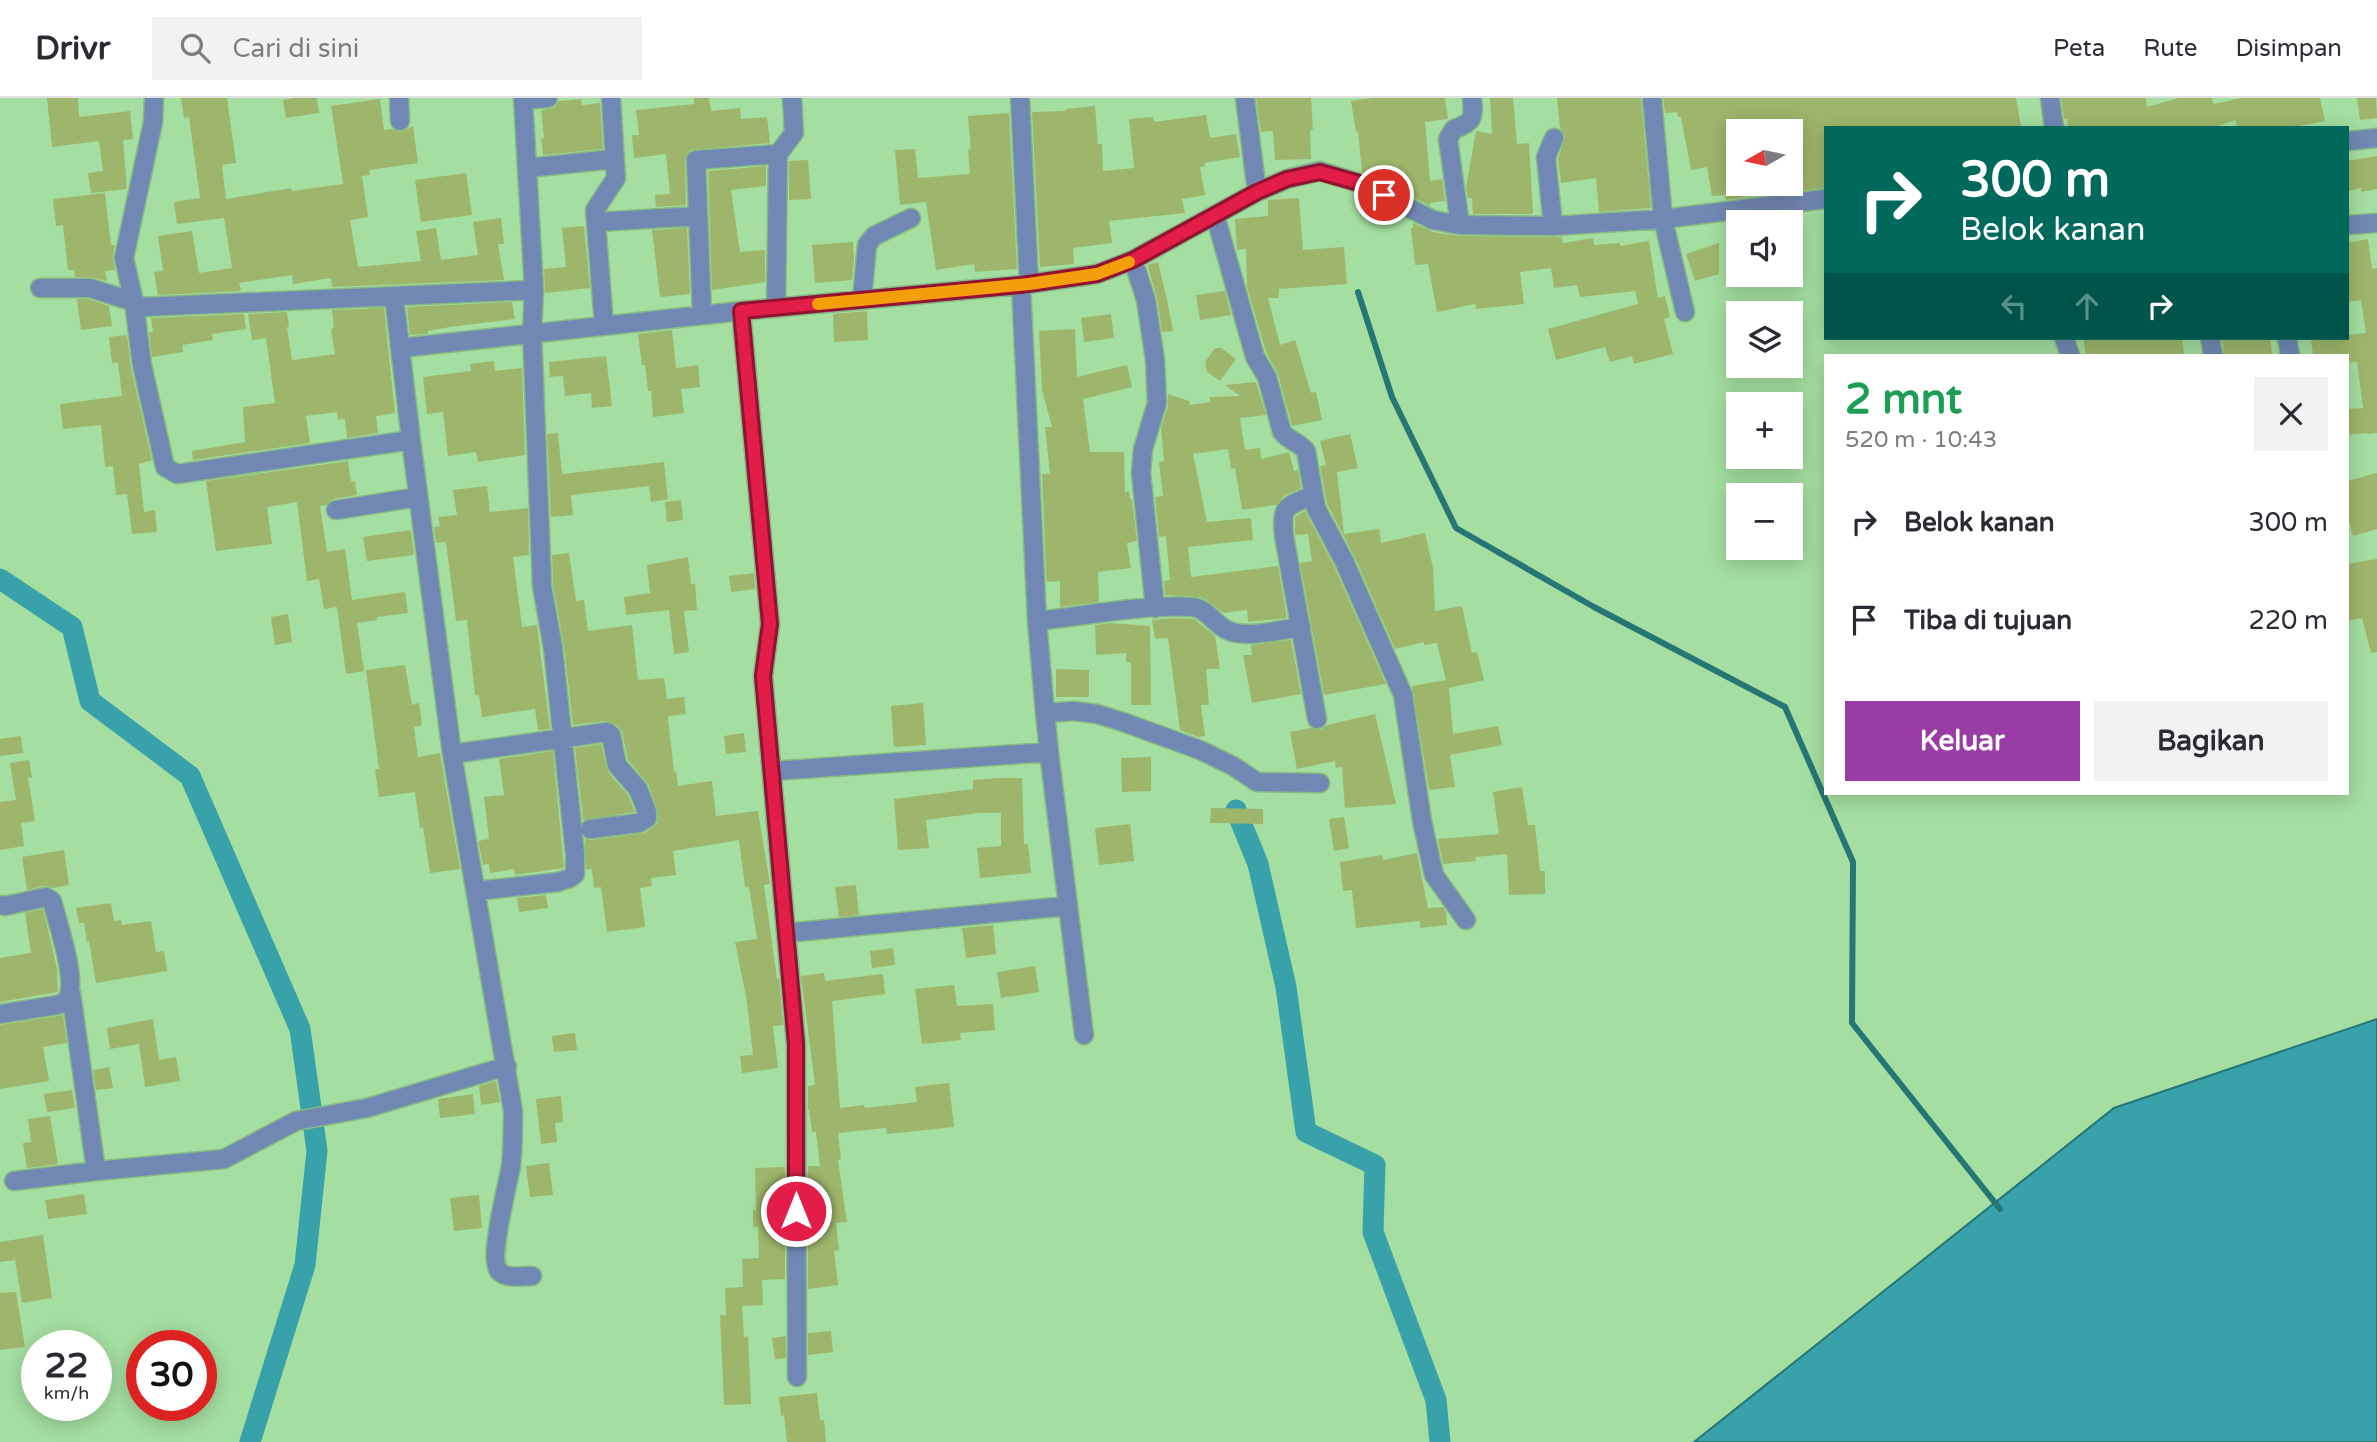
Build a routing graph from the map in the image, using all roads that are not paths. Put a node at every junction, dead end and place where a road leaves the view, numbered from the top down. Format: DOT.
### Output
graph roads {
  1 [pos="154,98"];
  2 [pos="398,98"];
  3 [pos="548,98"];
  4 [pos="611,98"];
  5 [pos="792,98"];
  6 [pos="1020,98"];
  7 [pos="1245,98"];
  8 [pos="1472,98"];
  9 [pos="1652,98"];
  10 [pos="2050,98"];
  11 [pos="523,99"];
  12 [pos="400,121"];
  13 [pos="2054,126"];
  14 [pos="1554,138"];
  15 [pos="2377,138"];
  16 [pos="2349,141"];
  17 [pos="778,154"];
  18 [pos="614,159"];
  19 [pos="527,168"];
  20 [pos="1257,192"];
  21 [pos="1824,199"];
  22 [pos="1215,215"];
  23 [pos="698,216"];
  24 [pos="911,218"];
  25 [pos="1663,219"];
  26 [pos="596,222"];
  27 [pos="2377,223"];
  28 [pos="1460,225"];
  29 [pos="2349,225"];
  30 [pos="1553,226"];
  31 [pos="1133,260"];
  32 [pos="1025,284"];
  33 [pos="40,288"];
  34 [pos="534,290"];
  35 [pos="394,296"];
  36 [pos="862,300"];
  37 [pos="134,302"];
  38 [pos="776,308"];
  39 [pos="741,311"];
  40 [pos="1685,312"];
  41 [pos="702,315"];
  42 [pos="604,325"];
  43 [pos="532,332"];
  44 [pos="400,348"];
  45 [pos="411,440"];
  46 [pos="1312,495"];
  47 [pos="418,497"];
  48 [pos="336,510"];
  49 [pos="1156,608"];
  50 [pos="1037,621"];
  51 [pos="1301,627"];
  52 [pos="1045,713"];
  53 [pos="1317,719"];
  54 [pos="563,737"];
  55 [pos="1049,752"];
  56 [pos="452,754"];
  57 [pos="772,771"];
  58 [pos="1320,783"];
  59 [pos="590,829"];
  60 [pos="476,891"];
  61 [pos="0,905"];
  62 [pos="1068,906"];
  63 [pos="1466,920"];
  64 [pos="786,933"];
  65 [pos="71,993"];
  66 [pos="0,1014"];
  67 [pos="1084,1034"];
  68 [pos="507,1066"];
  69 [pos="96,1171"];
  70 [pos="14,1181"];
  71 [pos="532,1276"];
  72 [pos="797,1377"];
  1 -- 37 [label="street"];
  2 -- 12 [label="street"];
  3 -- 11 [label="street"];
  4 -- 18 [label="street"];
  5 -- 17 [label="street"];
  6 -- 32 [label="street"];
  7 -- 20 [label="street"];
  8 -- 28 [label="street"];
  9 -- 25 [label="street"];
  10 -- 13 [label="street"];
  11 -- 19 [label="street"];
  14 -- 30 [label="street"];
  15 -- 16 [label="street"];
  17 -- 23 [label="street"];
  17 -- 38 [label="street"];
  18 -- 19 [label="street"];
  18 -- 26 [label="street"];
  19 -- 34 [label="street"];
  20 -- 22 [label="street"];
  20 -- 28 [label="street"];
  21 -- 25 [label="street"];
  22 -- 31 [label="street"];
  22 -- 46 [label="street"];
  23 -- 26 [label="street"];
  23 -- 41 [label="street"];
  24 -- 36 [label="street"];
  25 -- 30 [label="street"];
  25 -- 40 [label="street"];
  26 -- 42 [label="street"];
  27 -- 29 [label="street"];
  28 -- 30 [label="street"];
  31 -- 32 [label="street"];
  31 -- 49 [label="street"];
  32 -- 36 [label="street"];
  32 -- 50 [label="street"];
  33 -- 37 [label="street"];
  34 -- 35 [label="street"];
  34 -- 43 [label="street"];
  35 -- 37 [label="street"];
  35 -- 44 [label="street"];
  36 -- 38 [label="street"];
  37 -- 45 [label="street"];
  38 -- 39 [label="street"];
  39 -- 41 [label="street"];
  39 -- 57 [label="street"];
  41 -- 42 [label="street"];
  42 -- 43 [label="street"];
  43 -- 44 [label="street"];
  43 -- 54 [label="street"];
  44 -- 45 [label="street"];
  45 -- 47 [label="street"];
  46 -- 51 [label="street"];
  46 -- 63 [label="street"];
  47 -- 48 [label="street"];
  47 -- 56 [label="street"];
  49 -- 50 [label="street"];
  49 -- 51 [label="street"];
  50 -- 52 [label="street"];
  51 -- 53 [label="street"];
  52 -- 55 [label="street"];
  52 -- 58 [label="street"];
  54 -- 56 [label="street"];
  54 -- 59 [label="street"];
  54 -- 60 [label="street"];
  55 -- 57 [label="street"];
  55 -- 62 [label="street"];
  56 -- 60 [label="street"];
  57 -- 64 [label="street"];
  60 -- 68 [label="street"];
  61 -- 65 [label="street"];
  62 -- 64 [label="street"];
  62 -- 67 [label="street"];
  64 -- 72 [label="street"];
  65 -- 66 [label="street"];
  65 -- 69 [label="street"];
  68 -- 69 [label="street"];
  68 -- 71 [label="street"];
  69 -- 70 [label="street"];
}
